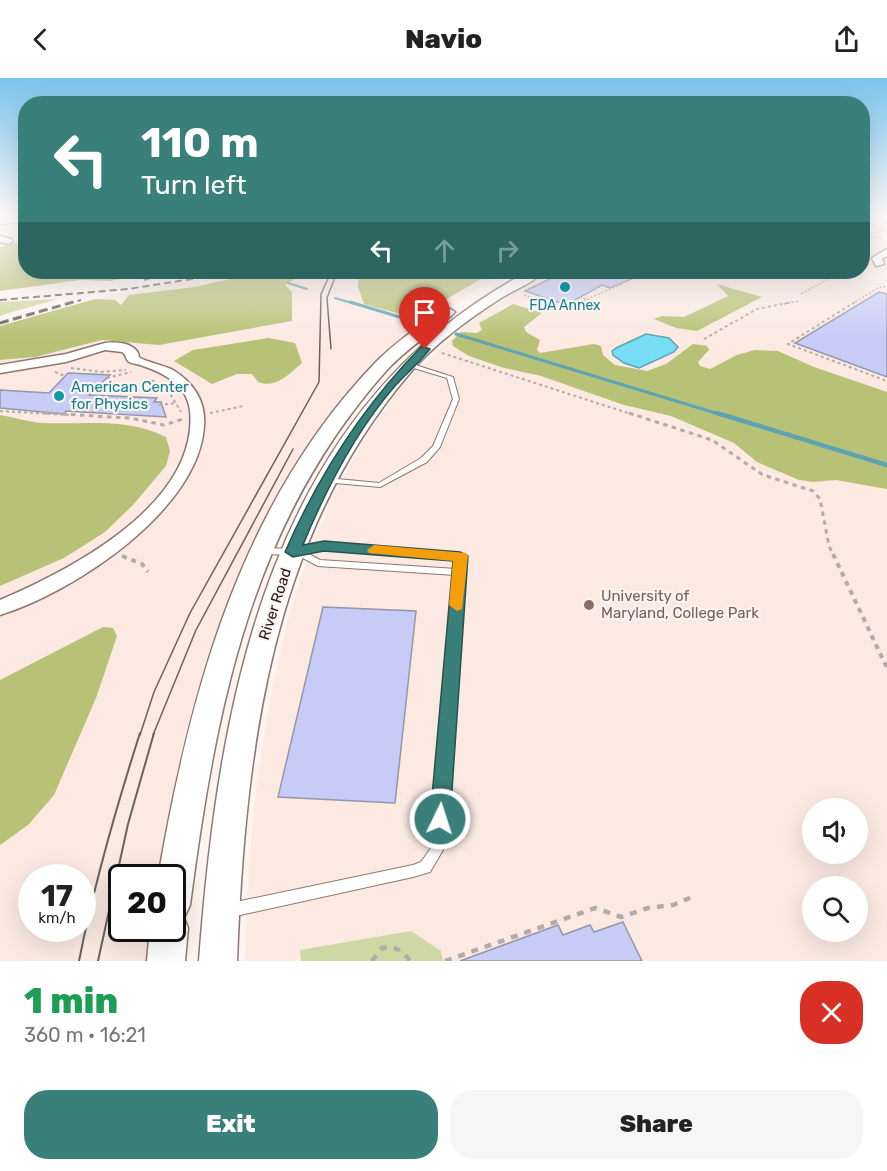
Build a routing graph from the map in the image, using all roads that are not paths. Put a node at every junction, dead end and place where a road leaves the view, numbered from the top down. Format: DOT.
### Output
graph roads {
  1 [pos="879,257"];
  2 [pos="879,264"];
  3 [pos="502,279"];
  4 [pos="525,279"];
  5 [pos="409,364"];
  6 [pos="0,369"];
  7 [pos="326,480"];
  8 [pos="261,550"];
  9 [pos="296,552"];
  10 [pos="459,572"];
  11 [pos="0,608"];
  12 [pos="178,864"];
  13 [pos="220,914"];
  14 [pos="168,942"];
  15 [pos="166,961"];
  16 [pos="218,961"];
  1 -- 2 [label="street"];
  3 -- 8 [label="street, River Road"];
  4 -- 5 [label="street, River Road"];
  5 -- 7 [label="street, River Road"];
  5 -- 7 [label="lane"];
  6 -- 11 [label="street"];
  7 -- 9 [label="street, River Road"];
  8 -- 9 [label="lane"];
  8 -- 12 [label="street, River Road"];
  9 -- 10 [label="lane"];
  9 -- 10 [label="lane"];
  9 -- 13 [label="street, River Road"];
  10 -- 13 [label="lane"];
  13 -- 16 [label="street, River Road"];
  14 -- 15 [label="street"];
}
